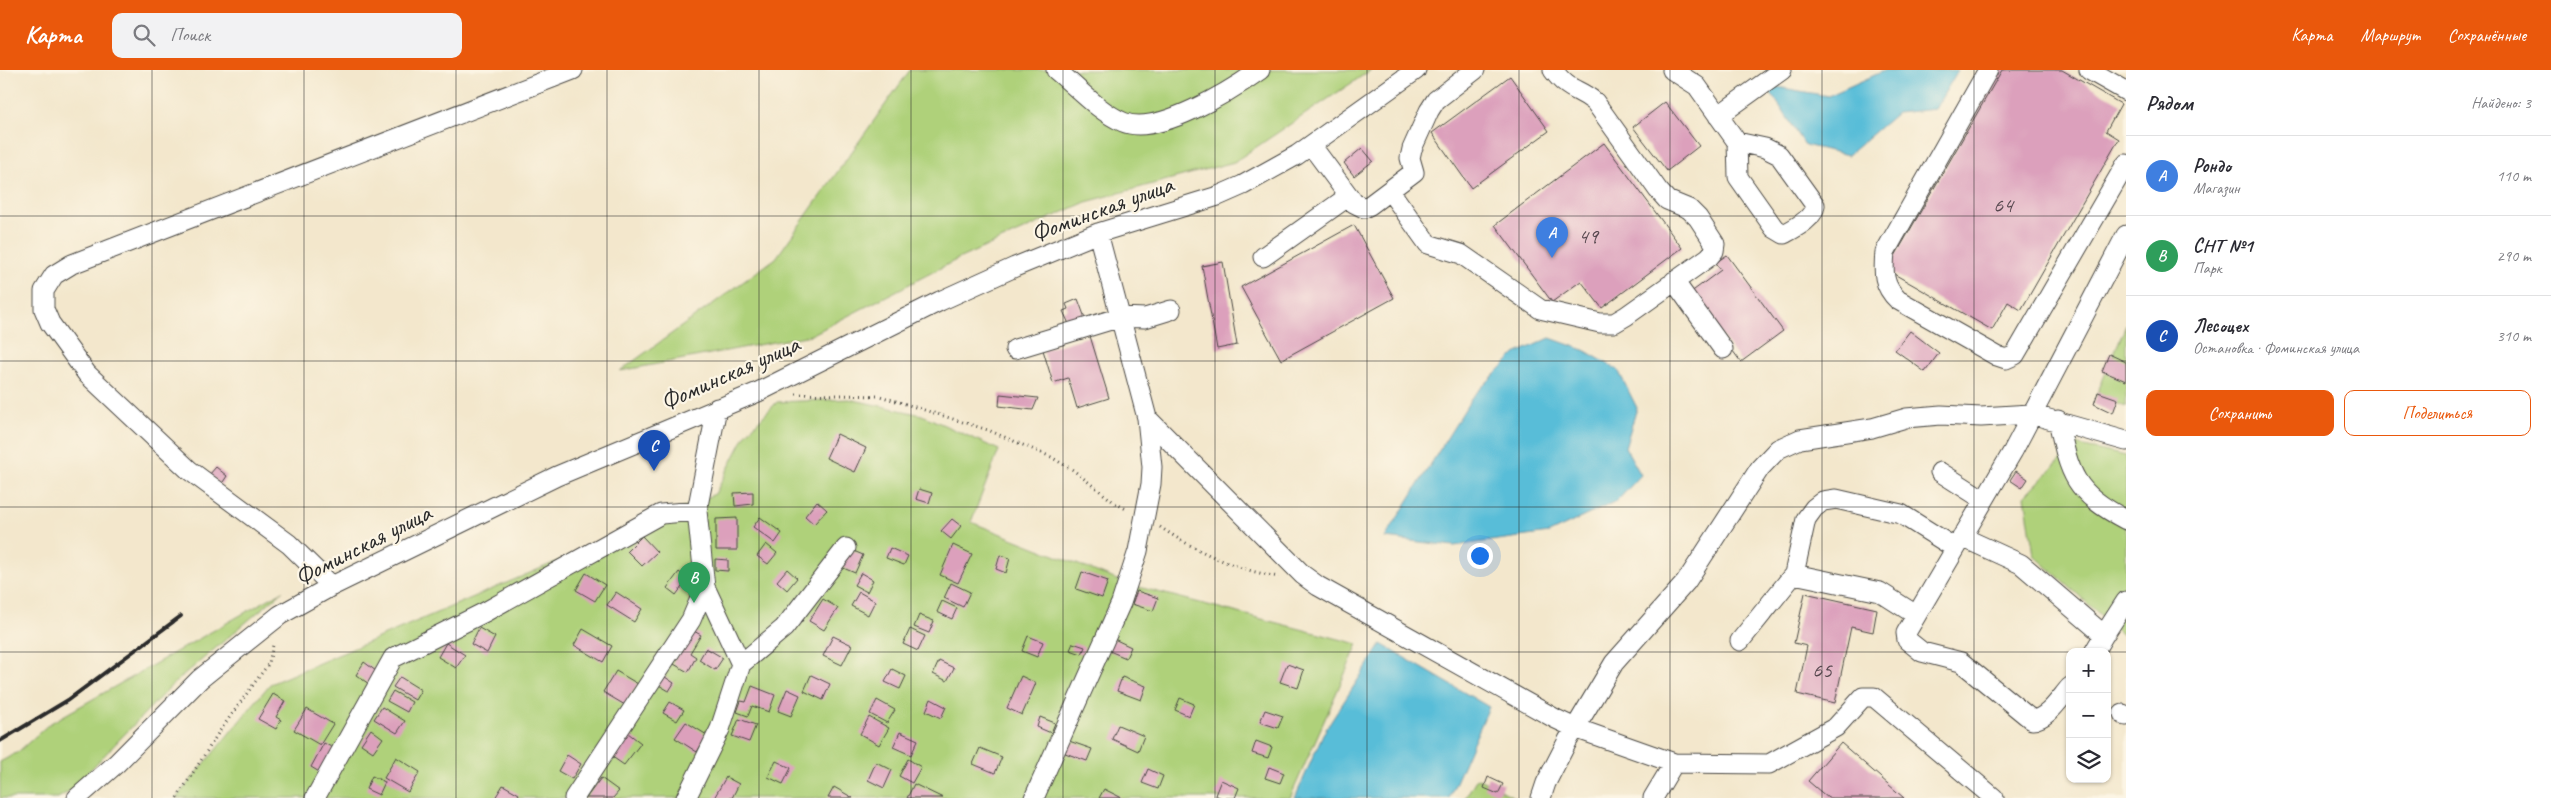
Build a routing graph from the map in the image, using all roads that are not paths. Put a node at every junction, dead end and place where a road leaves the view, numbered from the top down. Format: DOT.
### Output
graph roads {
  1 [pos="572,70"];
  2 [pos="1056,70"];
  3 [pos="1260,70"];
  4 [pos="1416,70"];
  5 [pos="1475,70"];
  6 [pos="1554,70"];
  7 [pos="1672,70"];
  8 [pos="1782,70"];
  9 [pos="1988,70"];
  10 [pos="2089,70"];
  11 [pos="2126,91"];
  12 [pos="1718,116"];
  13 [pos="1737,142"];
  14 [pos="1311,145"];
  15 [pos="2126,164"];
  16 [pos="1390,191"];
  17 [pos="1349,196"];
  18 [pos="1098,233"];
  19 [pos="2126,235"];
  20 [pos="1263,258"];
  21 [pos="1674,281"];
  22 [pos="1171,310"];
  23 [pos="1121,317"];
  24 [pos="1015,349"];
  25 [pos="1723,349"];
  26 [pos="717,408"];
  27 [pos="2031,414"];
  28 [pos="1147,418"];
  29 [pos="2058,420"];
  30 [pos="2126,441"];
  31 [pos="1940,472"];
  32 [pos="1984,500"];
  33 [pos="698,511"];
  34 [pos="2126,520"];
  35 [pos="1959,542"];
  36 [pos="846,548"];
  37 [pos="1794,574"];
  38 [pos="332,586"];
  39 [pos="706,587"];
  40 [pos="2125,607"];
  41 [pos="1916,615"];
  42 [pos="2104,635"];
  43 [pos="1740,640"];
  44 [pos="2096,648"];
  45 [pos="741,664"];
  46 [pos="2066,692"];
  47 [pos="1575,728"];
  48 [pos="1674,763"];
  49 [pos="77,798"];
  50 [pos="315,798"];
  51 [pos="574,798"];
  52 [pos="686,798"];
  53 [pos="1034,798"];
  54 [pos="1541,798"];
  55 [pos="1654,798"];
  56 [pos="1994,798"];
  1 -- 38 [label="street"];
  2 -- 3 [label="street"];
  4 -- 14 [label="street, Фоминская улица"];
  5 -- 16 [label="street"];
  6 -- 21 [label="street"];
  7 -- 12 [label="street"];
  8 -- 12 [label="street"];
  9 -- 15 [label="street"];
  10 -- 11 [label="street"];
  12 -- 13 [label="street"];
  13 -- 13 [label="street"];
  14 -- 17 [label="street"];
  14 -- 18 [label="street, Фоминская улица"];
  16 -- 17 [label="street"];
  16 -- 21 [label="street"];
  17 -- 20 [label="street"];
  18 -- 23 [label="street"];
  18 -- 26 [label="street, Фоминская улица"];
  19 -- 27 [label="street"];
  21 -- 25 [label="street"];
  22 -- 23 [label="street"];
  23 -- 24 [label="street"];
  23 -- 28 [label="street"];
  26 -- 33 [label="street"];
  26 -- 38 [label="street, Фоминская улица"];
  27 -- 29 [label="street"];
  27 -- 32 [label="street"];
  27 -- 47 [label="street"];
  28 -- 47 [label="street"];
  28 -- 53 [label="street"];
  29 -- 30 [label="street"];
  29 -- 34 [label="street"];
  31 -- 32 [label="street"];
  32 -- 35 [label="street"];
  33 -- 39 [label="street"];
  33 -- 50 [label="street"];
  35 -- 37 [label="street"];
  35 -- 41 [label="street"];
  35 -- 42 [label="street"];
  36 -- 45 [label="street"];
  37 -- 41 [label="street"];
  37 -- 43 [label="street"];
  38 -- 49 [label="street, Фоминская улица"];
  39 -- 45 [label="street"];
  39 -- 51 [label="street"];
  40 -- 42 [label="street"];
  41 -- 46 [label="street"];
  42 -- 44 [label="street"];
  45 -- 52 [label="street"];
  47 -- 48 [label="street"];
  47 -- 54 [label="street"];
  48 -- 55 [label="street"];
  48 -- 56 [label="street"];
}
